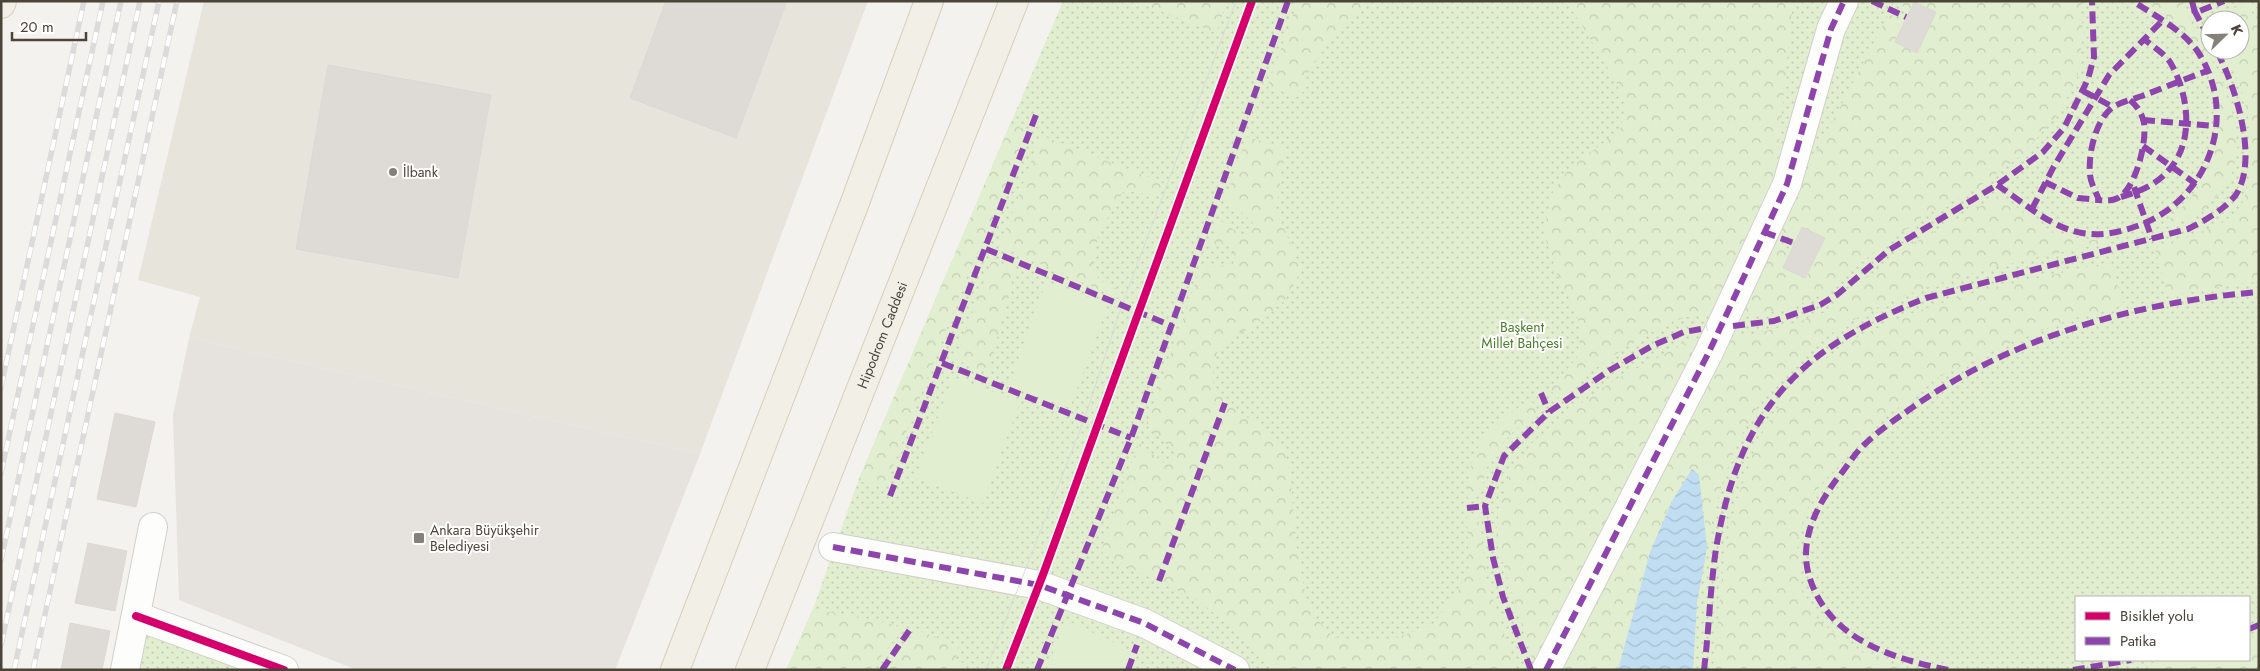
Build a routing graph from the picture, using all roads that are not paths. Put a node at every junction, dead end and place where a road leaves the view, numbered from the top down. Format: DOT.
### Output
graph roads {
  1 [pos="929,1"];
  2 [pos="1014,1"];
  3 [pos="1844,1"];
  4 [pos="153,527"];
  5 [pos="834,547"];
  6 [pos="136,616"];
  7 [pos="125,670"];
  8 [pos="284,670"];
  9 [pos="675,670"];
  10 [pos="750,670"];
  11 [pos="1234,670"];
  12 [pos="1546,670"];
  1 -- 9 [label="main road"];
  2 -- 10 [label="main road, Hipodrom Caddesi"];
  3 -- 12 [label="street"];
  4 -- 6 [label="street"];
  5 -- 11 [label="street"];
  6 -- 7 [label="street"];
  6 -- 8 [label="street"];
}
